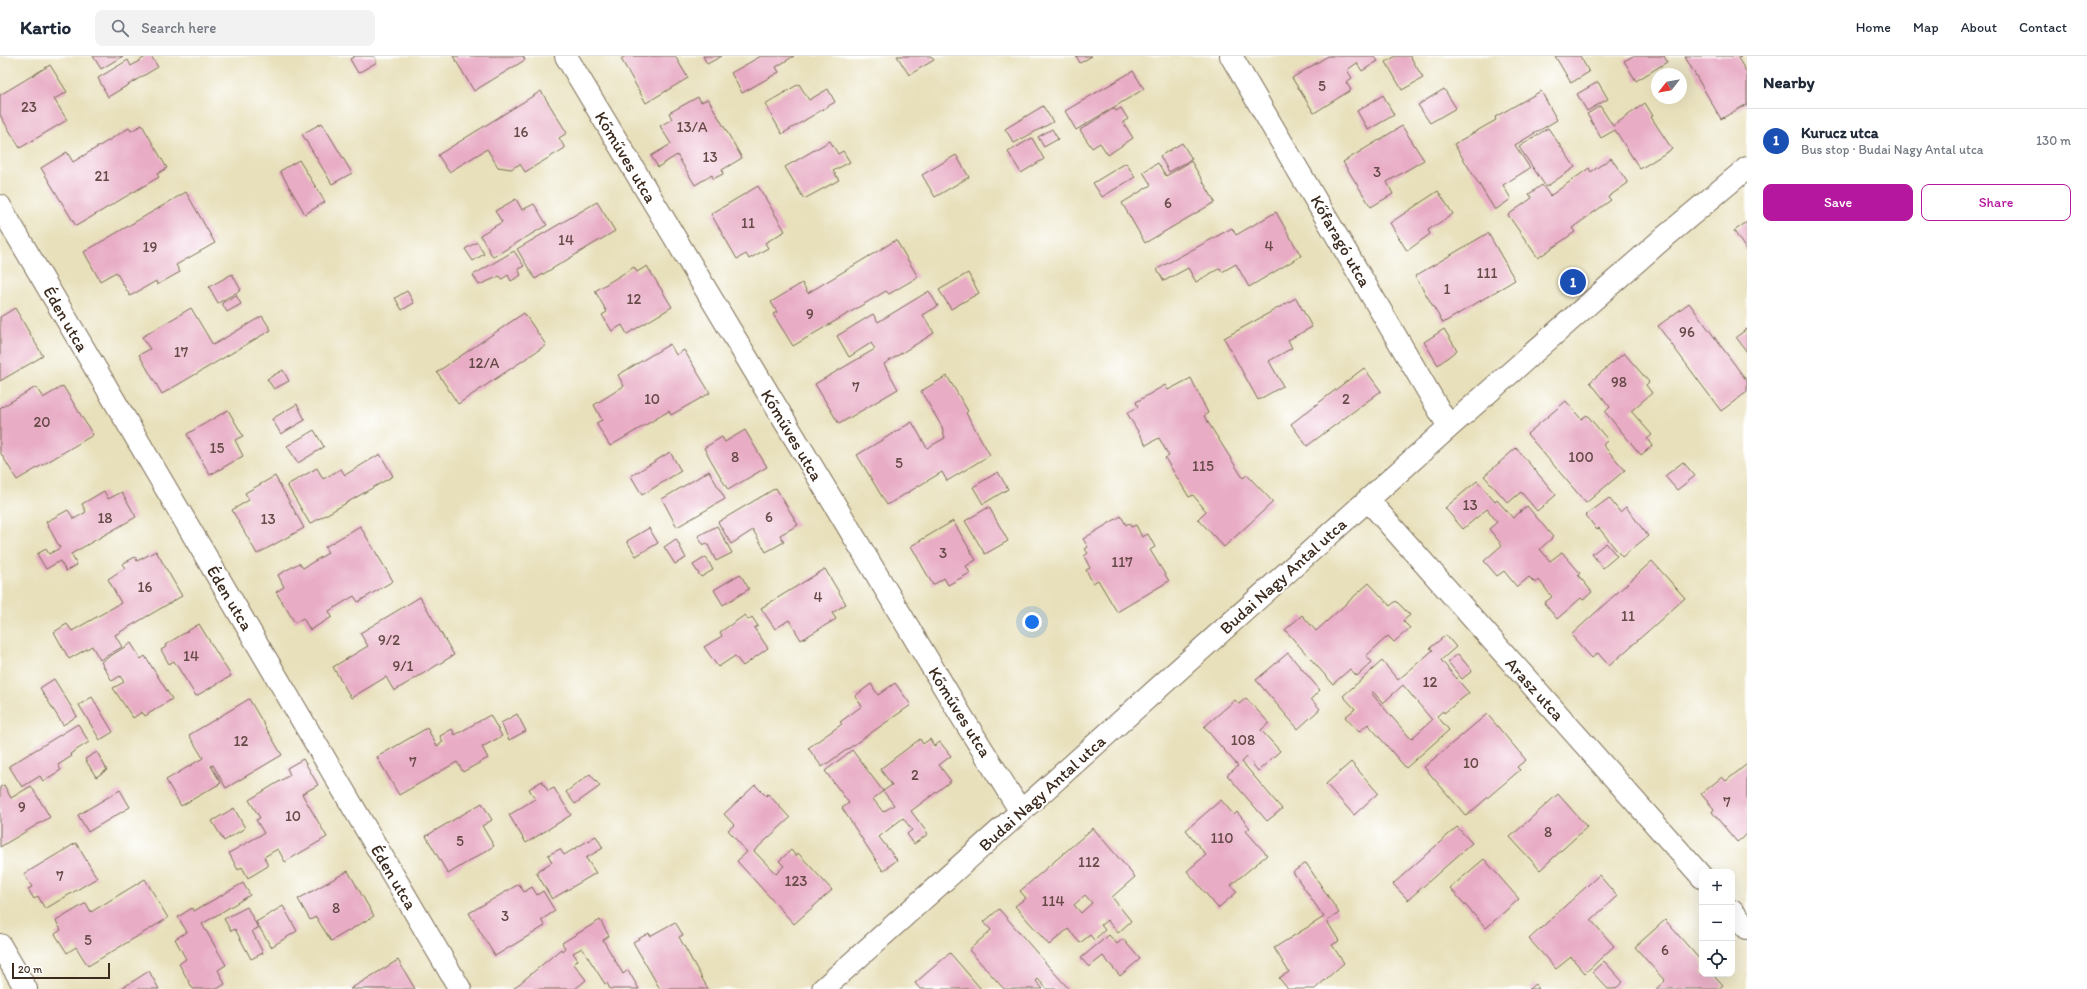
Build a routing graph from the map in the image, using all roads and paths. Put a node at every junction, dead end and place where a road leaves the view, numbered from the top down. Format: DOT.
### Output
graph roads {
  1 [pos="566,56"];
  2 [pos="1231,56"];
  3 [pos="1747,168"];
  4 [pos="0,206"];
  5 [pos="1449,427"];
  6 [pos="1368,500"];
  7 [pos="1021,812"];
  8 [pos="1699,874"];
  9 [pos="1735,914"];
  10 [pos="1747,928"];
  11 [pos="0,945"];
  12 [pos="26,989"];
  13 [pos="460,989"];
  14 [pos="823,989"];
  1 -- 7 [label="street, Kőműves utca"];
  2 -- 5 [label="street, Kőfaragó utca"];
  3 -- 5 [label="street, Budai Nagy Antal utca"];
  4 -- 13 [label="street, Éden utca"];
  5 -- 6 [label="street, Budai Nagy Antal utca"];
  6 -- 7 [label="street, Budai Nagy Antal utca"];
  6 -- 8 [label="street, Arasz utca"];
  7 -- 14 [label="street, Budai Nagy Antal utca"];
  9 -- 10 [label="street"];
  11 -- 12 [label="street"];
}
